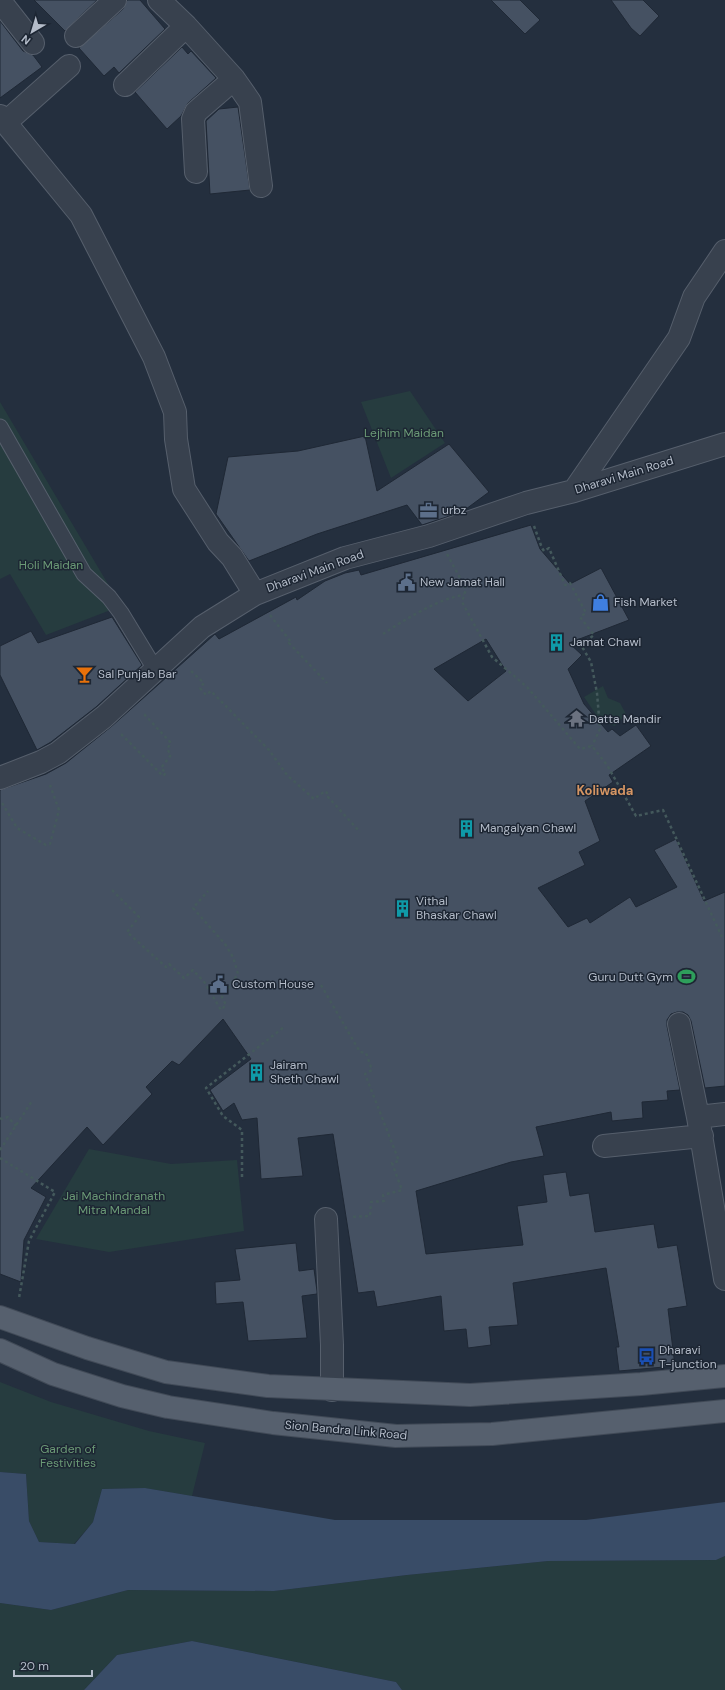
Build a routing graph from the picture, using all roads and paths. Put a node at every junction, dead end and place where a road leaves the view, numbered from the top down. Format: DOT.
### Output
graph roads {
  1 [pos="115,0"];
  2 [pos="159,0"];
  3 [pos="0,1"];
  4 [pos="186,26"];
  5 [pos="76,36"];
  6 [pos="33,43"];
  7 [pos="69,66"];
  8 [pos="234,79"];
  9 [pos="125,85"];
  10 [pos="2,120"];
  11 [pos="196,172"];
  12 [pos="261,186"];
  13 [pos="725,251"];
  14 [pos="0,427"];
  15 [pos="725,444"];
  16 [pos="574,491"];
  17 [pos="526,503"];
  18 [pos="436,533"];
  19 [pos="254,594"];
  20 [pos="464,595"];
  21 [pos="383,634"];
  22 [pos="173,652"];
  23 [pos="155,669"];
  24 [pos="327,683"];
  25 [pos="127,696"];
  26 [pos="104,717"];
  27 [pos="592,746"];
  28 [pos="41,762"];
  29 [pos="0,778"];
  30 [pos="0,800"];
  31 [pos="360,832"];
  32 [pos="112,890"];
  33 [pos="208,891"];
  34 [pos="722,937"];
  35 [pos="321,985"];
  36 [pos="679,1024"];
  37 [pos="284,1027"];
  38 [pos="32,1101"];
  39 [pos="725,1114"];
  40 [pos="0,1118"];
  41 [pos="16,1126"];
  42 [pos="700,1126"];
  43 [pos="604,1146"];
  44 [pos="0,1150"];
  45 [pos="0,1158"];
  46 [pos="242,1177"];
  47 [pos="326,1219"];
  48 [pos="720,1219"];
  49 [pos="725,1279"];
  50 [pos="18,1306"];
  51 [pos="0,1317"];
  52 [pos="0,1350"];
  53 [pos="166,1372"];
  54 [pos="725,1376"];
  55 [pos="641,1384"];
  56 [pos="332,1390"];
  57 [pos="158,1404"];
  58 [pos="725,1411"];
  59 [pos="646,1419"];
  1 -- 5 [label="street"];
  2 -- 4 [label="street"];
  3 -- 6 [label="street"];
  4 -- 8 [label="street"];
  4 -- 9 [label="street"];
  7 -- 10 [label="street"];
  8 -- 11 [label="street"];
  8 -- 12 [label="street"];
  10 -- 19 [label="street"];
  13 -- 16 [label="street"];
  14 -- 23 [label="lane"];
  15 -- 16 [label="street, Dharavi Main Road"];
  16 -- 17 [label="street, Dharavi Main Road"];
  17 -- 18 [label="street, Dharavi Main Road"];
  17 -- 27 [label="path"];
  18 -- 19 [label="street, Dharavi Main Road"];
  18 -- 20 [label="path"];
  19 -- 22 [label="street, Dharavi Main Road"];
  19 -- 24 [label="path"];
  20 -- 21 [label="path"];
  20 -- 27 [label="path"];
  22 -- 23 [label="street, Dharavi Main Road"];
  22 -- 31 [label="path"];
  23 -- 25 [label="street, Dharavi Main Road"];
  25 -- 26 [label="street, Dharavi Main Road"];
  25 -- 26 [label="path"];
  26 -- 28 [label="street, Dharavi Main Road"];
  27 -- 34 [label="path"];
  28 -- 29 [label="street, Dharavi Main Road"];
  28 -- 30 [label="path"];
  32 -- 33 [label="path"];
  35 -- 47 [label="path"];
  36 -- 42 [label="street"];
  37 -- 46 [label="path"];
  38 -- 41 [label="path"];
  39 -- 42 [label="street"];
  40 -- 41 [label="path"];
  41 -- 44 [label="path"];
  42 -- 43 [label="street"];
  42 -- 48 [label="street"];
  45 -- 50 [label="path"];
  47 -- 56 [label="street"];
  48 -- 49 [label="street"];
  51 -- 53 [label="main road"];
  52 -- 57 [label="main road, Sion Bandra Link Road"];
  53 -- 56 [label="main road"];
  53 -- 57 [label="main road"];
  54 -- 55 [label="main road"];
  55 -- 56 [label="main road"];
  55 -- 59 [label="main road"];
  57 -- 59 [label="main road, Sion Bandra Link Road"];
  58 -- 59 [label="main road, Sion Bandra Link Road"];
}
